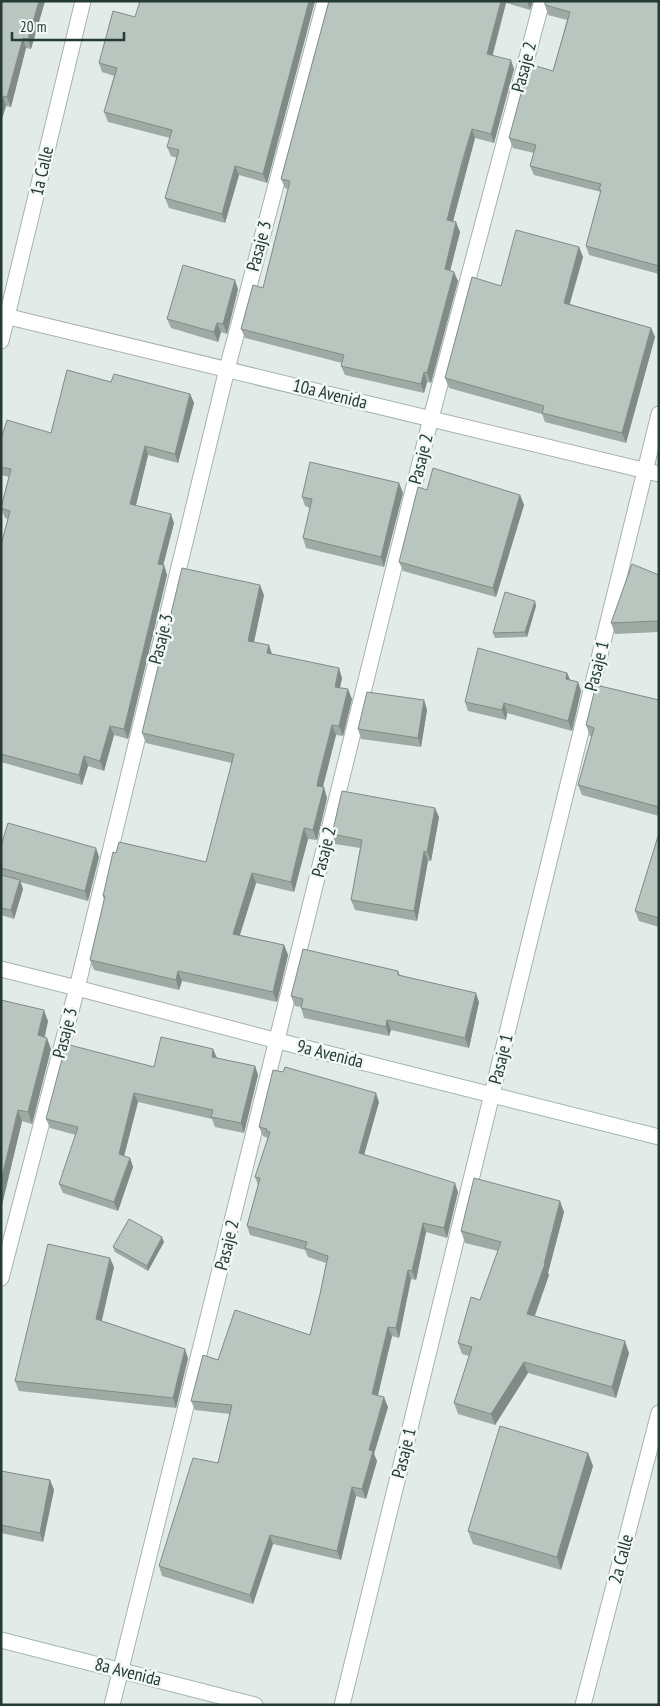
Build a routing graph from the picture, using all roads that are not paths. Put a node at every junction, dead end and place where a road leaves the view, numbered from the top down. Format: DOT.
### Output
graph roads {
  1 [pos="82,1"];
  2 [pos="325,1"];
  3 [pos="542,1"];
  4 [pos="4,315"];
  5 [pos="1,341"];
  6 [pos="226,369"];
  7 [pos="659,414"];
  8 [pos="431,418"];
  9 [pos="652,472"];
  10 [pos="1,969"];
  11 [pos="77,988"];
  12 [pos="278,1041"];
  13 [pos="492,1095"];
  14 [pos="659,1137"];
  15 [pos="1,1278"];
  16 [pos="659,1413"];
  17 [pos="1,1640"];
  18 [pos="121,1670"];
  19 [pos="112,1705"];
  20 [pos="255,1705"];
  21 [pos="342,1705"];
  22 [pos="583,1705"];
  1 -- 4 [label="street, 1a Calle"];
  2 -- 6 [label="street, Pasaje 3"];
  3 -- 8 [label="street, Pasaje 2"];
  4 -- 5 [label="street, 1a Calle"];
  4 -- 6 [label="street, 10a Avenida"];
  6 -- 8 [label="street, 10a Avenida"];
  6 -- 11 [label="street, Pasaje 3"];
  7 -- 9 [label="street, Pasaje 1"];
  8 -- 9 [label="street, 10a Avenida"];
  8 -- 12 [label="street, Pasaje 2"];
  9 -- 13 [label="street, Pasaje 1"];
  10 -- 11 [label="street, 9a Avenida"];
  11 -- 12 [label="street, 9a Avenida"];
  11 -- 15 [label="street, Pasaje 3"];
  12 -- 13 [label="street, 9a Avenida"];
  12 -- 18 [label="street, Pasaje 2"];
  13 -- 14 [label="street, 9a Avenida"];
  13 -- 21 [label="street, Pasaje 1"];
  16 -- 22 [label="street, 2a Calle"];
  17 -- 18 [label="street, 8a Avenida"];
  18 -- 19 [label="street, Pasaje 2"];
  18 -- 20 [label="street, 8a Avenida"];
}
